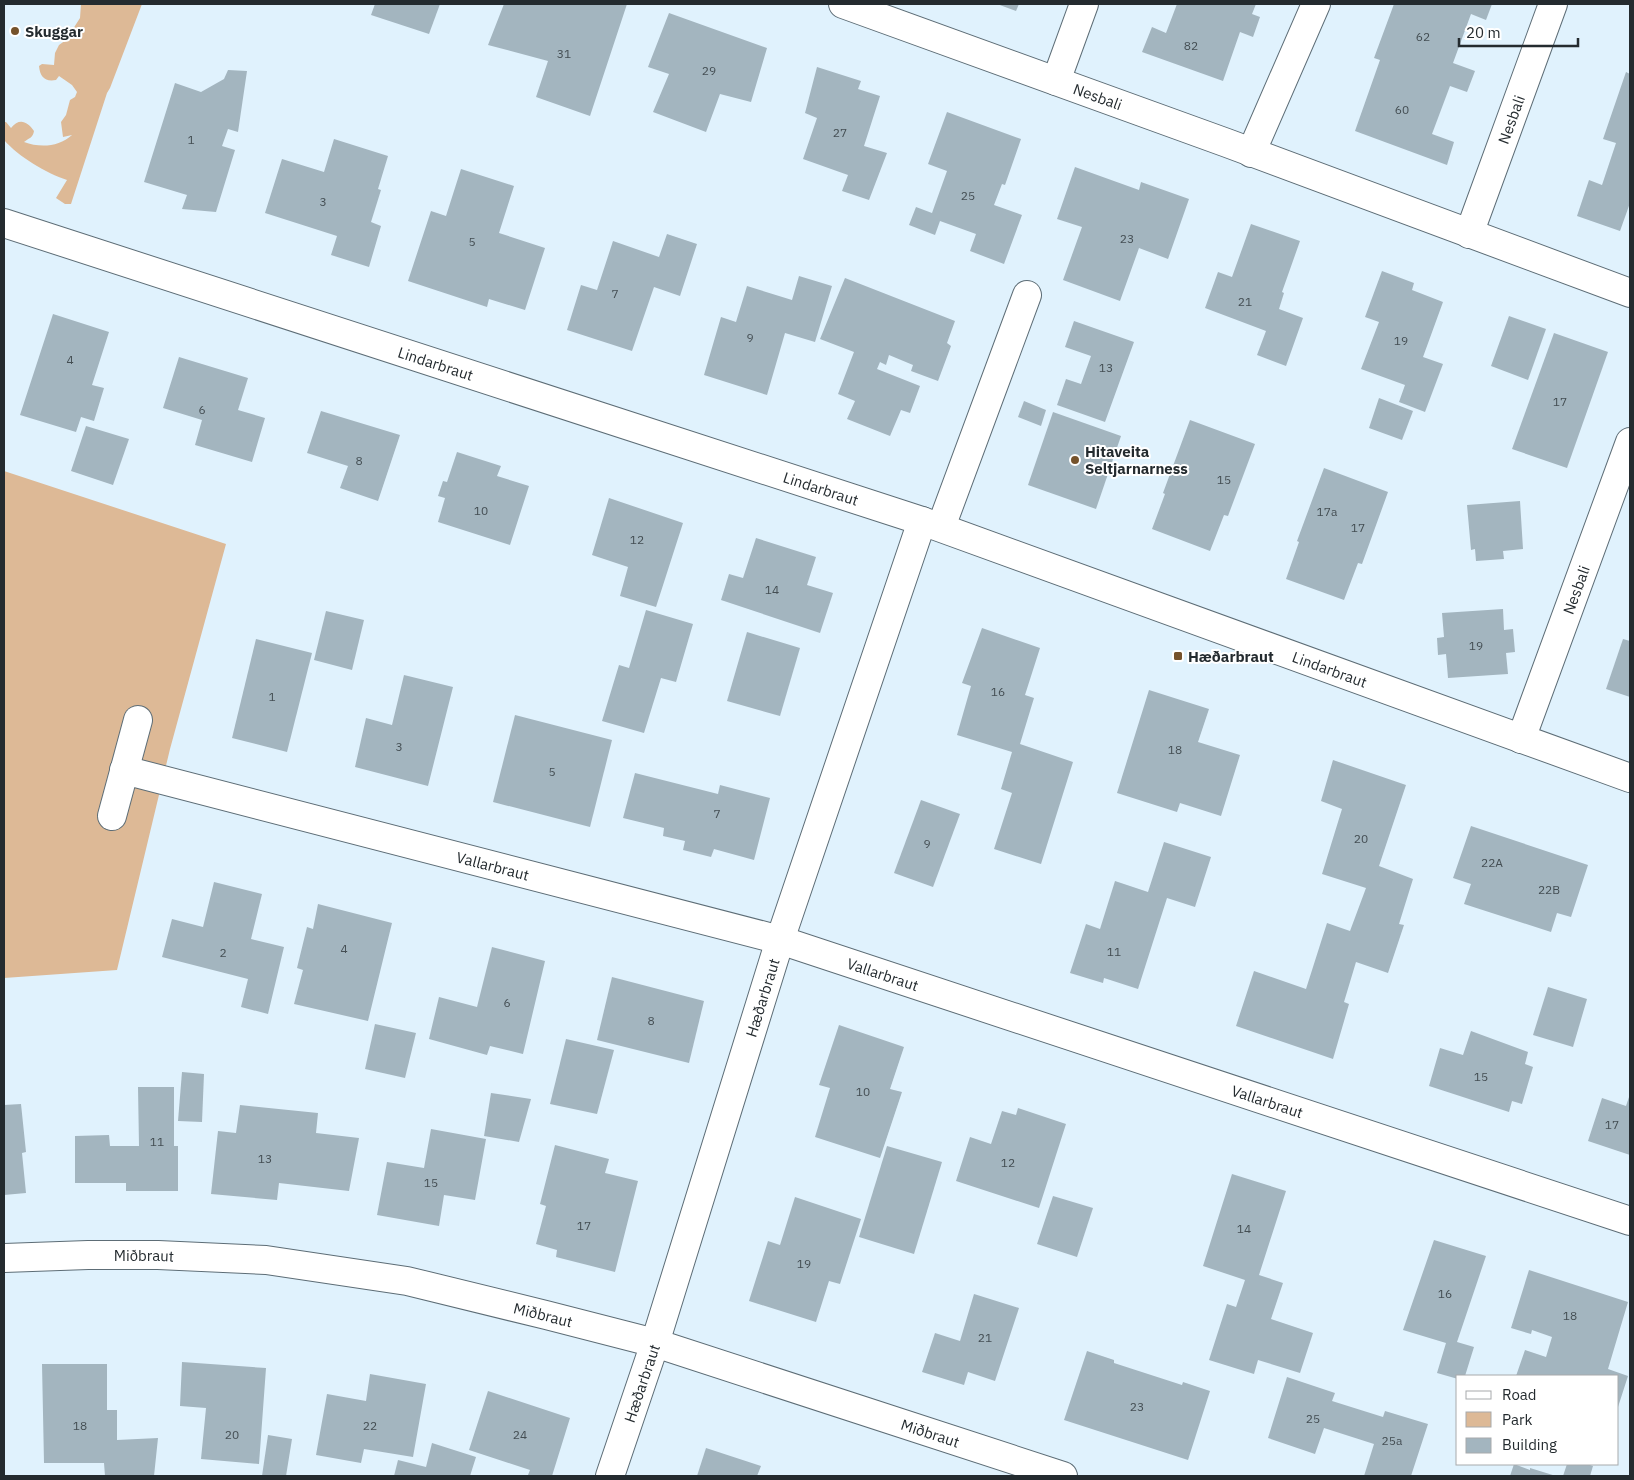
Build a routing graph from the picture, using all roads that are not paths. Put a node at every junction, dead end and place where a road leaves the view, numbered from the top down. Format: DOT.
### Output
graph roads {
  1 [pos="1084,4"];
  2 [pos="1316,4"];
  3 [pos="1553,4"];
  4 [pos="857,6"];
  5 [pos="1056,81"];
  6 [pos="1252,153"];
  7 [pos="4,223"];
  8 [pos="1469,234"];
  9 [pos="1630,293"];
  10 [pos="1027,295"];
  11 [pos="1630,442"];
  12 [pos="931,524"];
  13 [pos="138,720"];
  14 [pos="1521,739"];
  15 [pos="124,770"];
  16 [pos="1630,778"];
  17 [pos="112,816"];
  18 [pos="780,940"];
  19 [pos="1630,1220"];
  20 [pos="4,1258"];
  21 [pos="655,1343"];
  22 [pos="610,1476"];
  23 [pos="1063,1476"];
  1 -- 5 [label="street, Nesbali"];
  2 -- 6 [label="street"];
  3 -- 8 [label="street, Nesbali"];
  4 -- 5 [label="street, Nesbali"];
  5 -- 6 [label="street, Nesbali"];
  6 -- 8 [label="street, Nesbali"];
  7 -- 12 [label="street, Lindarbraut"];
  8 -- 9 [label="street, Nesbali"];
  10 -- 12 [label="street, Hæðarbraut"];
  11 -- 14 [label="street, Nesbali"];
  12 -- 14 [label="street, Lindarbraut"];
  12 -- 18 [label="street, Hæðarbraut"];
  13 -- 15 [label="street"];
  14 -- 16 [label="street, Lindarbraut"];
  15 -- 17 [label="street"];
  15 -- 18 [label="street, Vallarbraut"];
  18 -- 19 [label="street, Vallarbraut"];
  18 -- 21 [label="street, Hæðarbraut"];
  20 -- 21 [label="street, Miðbraut"];
  21 -- 22 [label="street, Hæðarbraut"];
  21 -- 23 [label="street, Miðbraut"];
}
